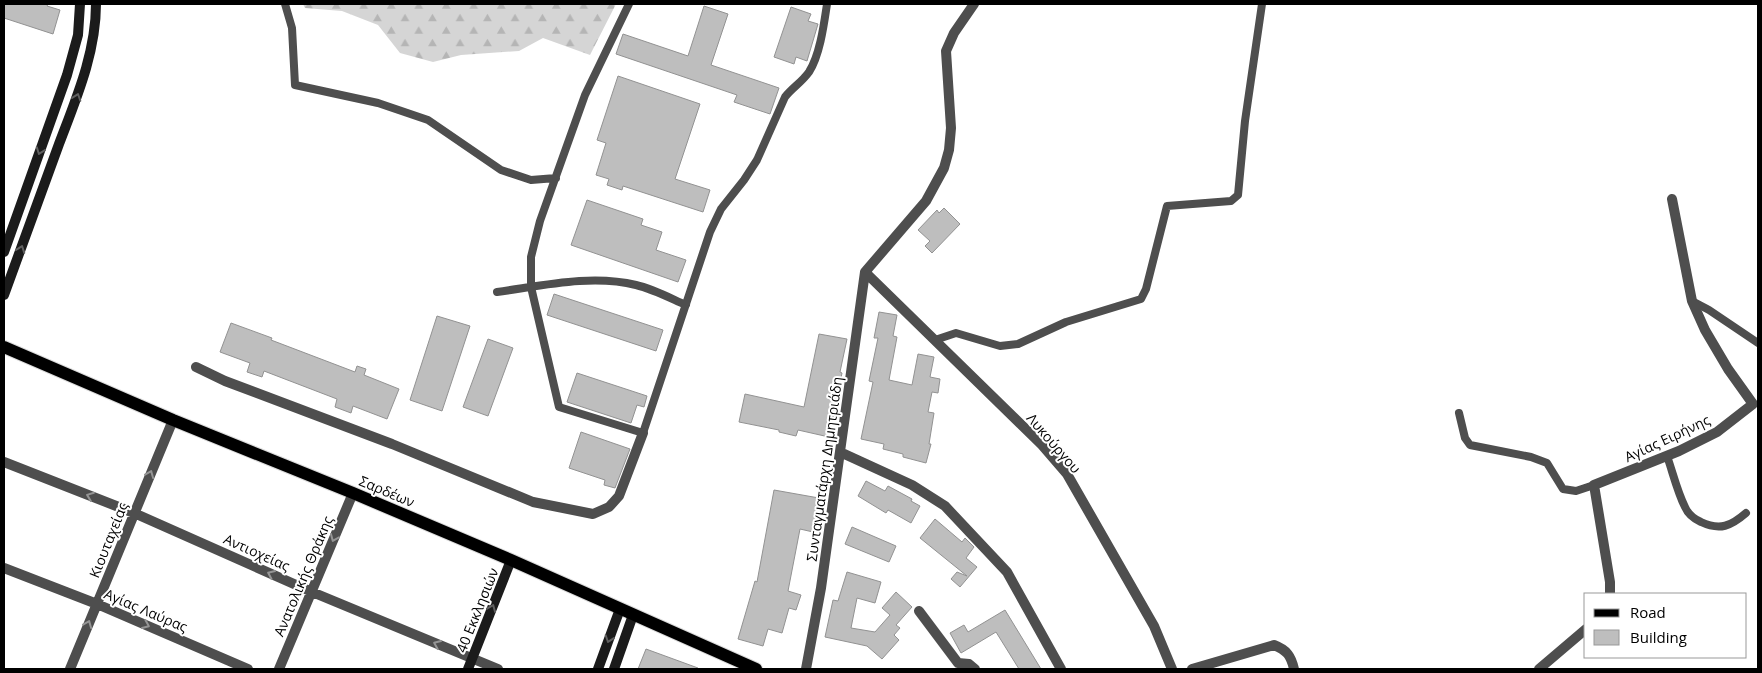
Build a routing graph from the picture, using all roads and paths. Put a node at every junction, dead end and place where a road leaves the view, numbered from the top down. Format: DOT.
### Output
graph roads {
  1 [pos="80,4"];
  2 [pos="96,4"];
  3 [pos="285,4"];
  4 [pos="629,4"];
  5 [pos="827,4"];
  6 [pos="974,4"];
  7 [pos="1262,4"];
  8 [pos="556,178"];
  9 [pos="1672,199"];
  10 [pos="4,252"];
  11 [pos="865,272"];
  12 [pos="531,287"];
  13 [pos="497,292"];
  14 [pos="4,295"];
  15 [pos="1692,301"];
  16 [pos="686,305"];
  17 [pos="936,340"];
  18 [pos="1758,343"];
  19 [pos="4,347"];
  20 [pos="196,367"];
  21 [pos="1459,413"];
  22 [pos="172,420"];
  23 [pos="642,433"];
  24 [pos="840,452"];
  25 [pos="1667,456"];
  26 [pos="4,462"];
  27 [pos="1594,485"];
  28 [pos="353,493"];
  29 [pos="134,513"];
  30 [pos="1746,513"];
  31 [pos="511,560"];
  32 [pos="4,568"];
  33 [pos="312,592"];
  34 [pos="1610,593"];
  35 [pos="97,604"];
  36 [pos="620,609"];
  37 [pos="919,611"];
  38 [pos="633,615"];
  39 [pos="1584,631"];
  40 [pos="472,658"];
  41 [pos="972,666"];
  42 [pos="70,669"];
  43 [pos="248,669"];
  44 [pos="278,669"];
  45 [pos="468,669"];
  46 [pos="498,669"];
  47 [pos="598,669"];
  48 [pos="614,669"];
  49 [pos="756,669"];
  50 [pos="806,669"];
  51 [pos="1061,669"];
  52 [pos="1172,669"];
  53 [pos="1192,669"];
  54 [pos="1294,669"];
  55 [pos="1539,669"];
  1 -- 10 [label="street, one-way"];
  14 -- 2 [label="street, one-way"];
  3 -- 8 [label="lane"];
  4 -- 8 [label="lane"];
  5 -- 16 [label="lane"];
  6 -- 11 [label="street"];
  7 -- 17 [label="lane"];
  8 -- 12 [label="lane"];
  9 -- 15 [label="street, Αγίας Ειρήνης"];
  11 -- 17 [label="street, Λυκούργου"];
  11 -- 24 [label="street, Συνταγματάρχη Δημητριάδη"];
  12 -- 13 [label="lane"];
  12 -- 16 [label="lane"];
  12 -- 23 [label="lane"];
  15 -- 18 [label="lane"];
  15 -- 25 [label="street, Αγίας Ειρήνης"];
  16 -- 23 [label="lane"];
  17 -- 52 [label="street, Λυκούργου"];
  19 -- 22 [label="main road, Σαρδέων"];
  20 -- 23 [label="street"];
  21 -- 27 [label="lane"];
  22 -- 28 [label="main road, Σαρδέων"];
  29 -- 22 [label="street, Κιουταχείας, one-way"];
  24 -- 50 [label="street, Συνταγματάρχη Δημητριάδη"];
  24 -- 51 [label="street"];
  25 -- 27 [label="street, Αγίας Ειρήνης"];
  25 -- 30 [label="lane"];
  29 -- 26 [label="street, Αντιοχείας, one-way"];
  27 -- 34 [label="street"];
  28 -- 31 [label="main road, Σαρδέων"];
  28 -- 33 [label="street, Ανατολικής Θράκης, one-way"];
  33 -- 29 [label="street, Αντιοχείας, one-way"];
  29 -- 35 [label="street, Κιουταχείας"];
  31 -- 36 [label="main road, Σαρδέων"];
  40 -- 31 [label="street, 40 Εκκλησιών, one-way"];
  32 -- 35 [label="street, Αγίας Λαύρας"];
  40 -- 33 [label="street, Αντιοχείας, one-way"];
  33 -- 44 [label="street, Ανατολικής Θράκης"];
  42 -- 35 [label="street, Κιουταχείας, one-way"];
  35 -- 43 [label="street, Αγίας Λαύρας, one-way"];
  36 -- 38 [label="main road, Σαρδέων"];
  36 -- 47 [label="street, one-way"];
  37 -- 41 [label="street"];
  38 -- 48 [label="street"];
  38 -- 49 [label="main road, Σαρδέων"];
  39 -- 55 [label="street"];
  40 -- 45 [label="street, 40 Εκκλησιών"];
  40 -- 46 [label="street, Αντιοχείας"];
  53 -- 54 [label="street"];
}
